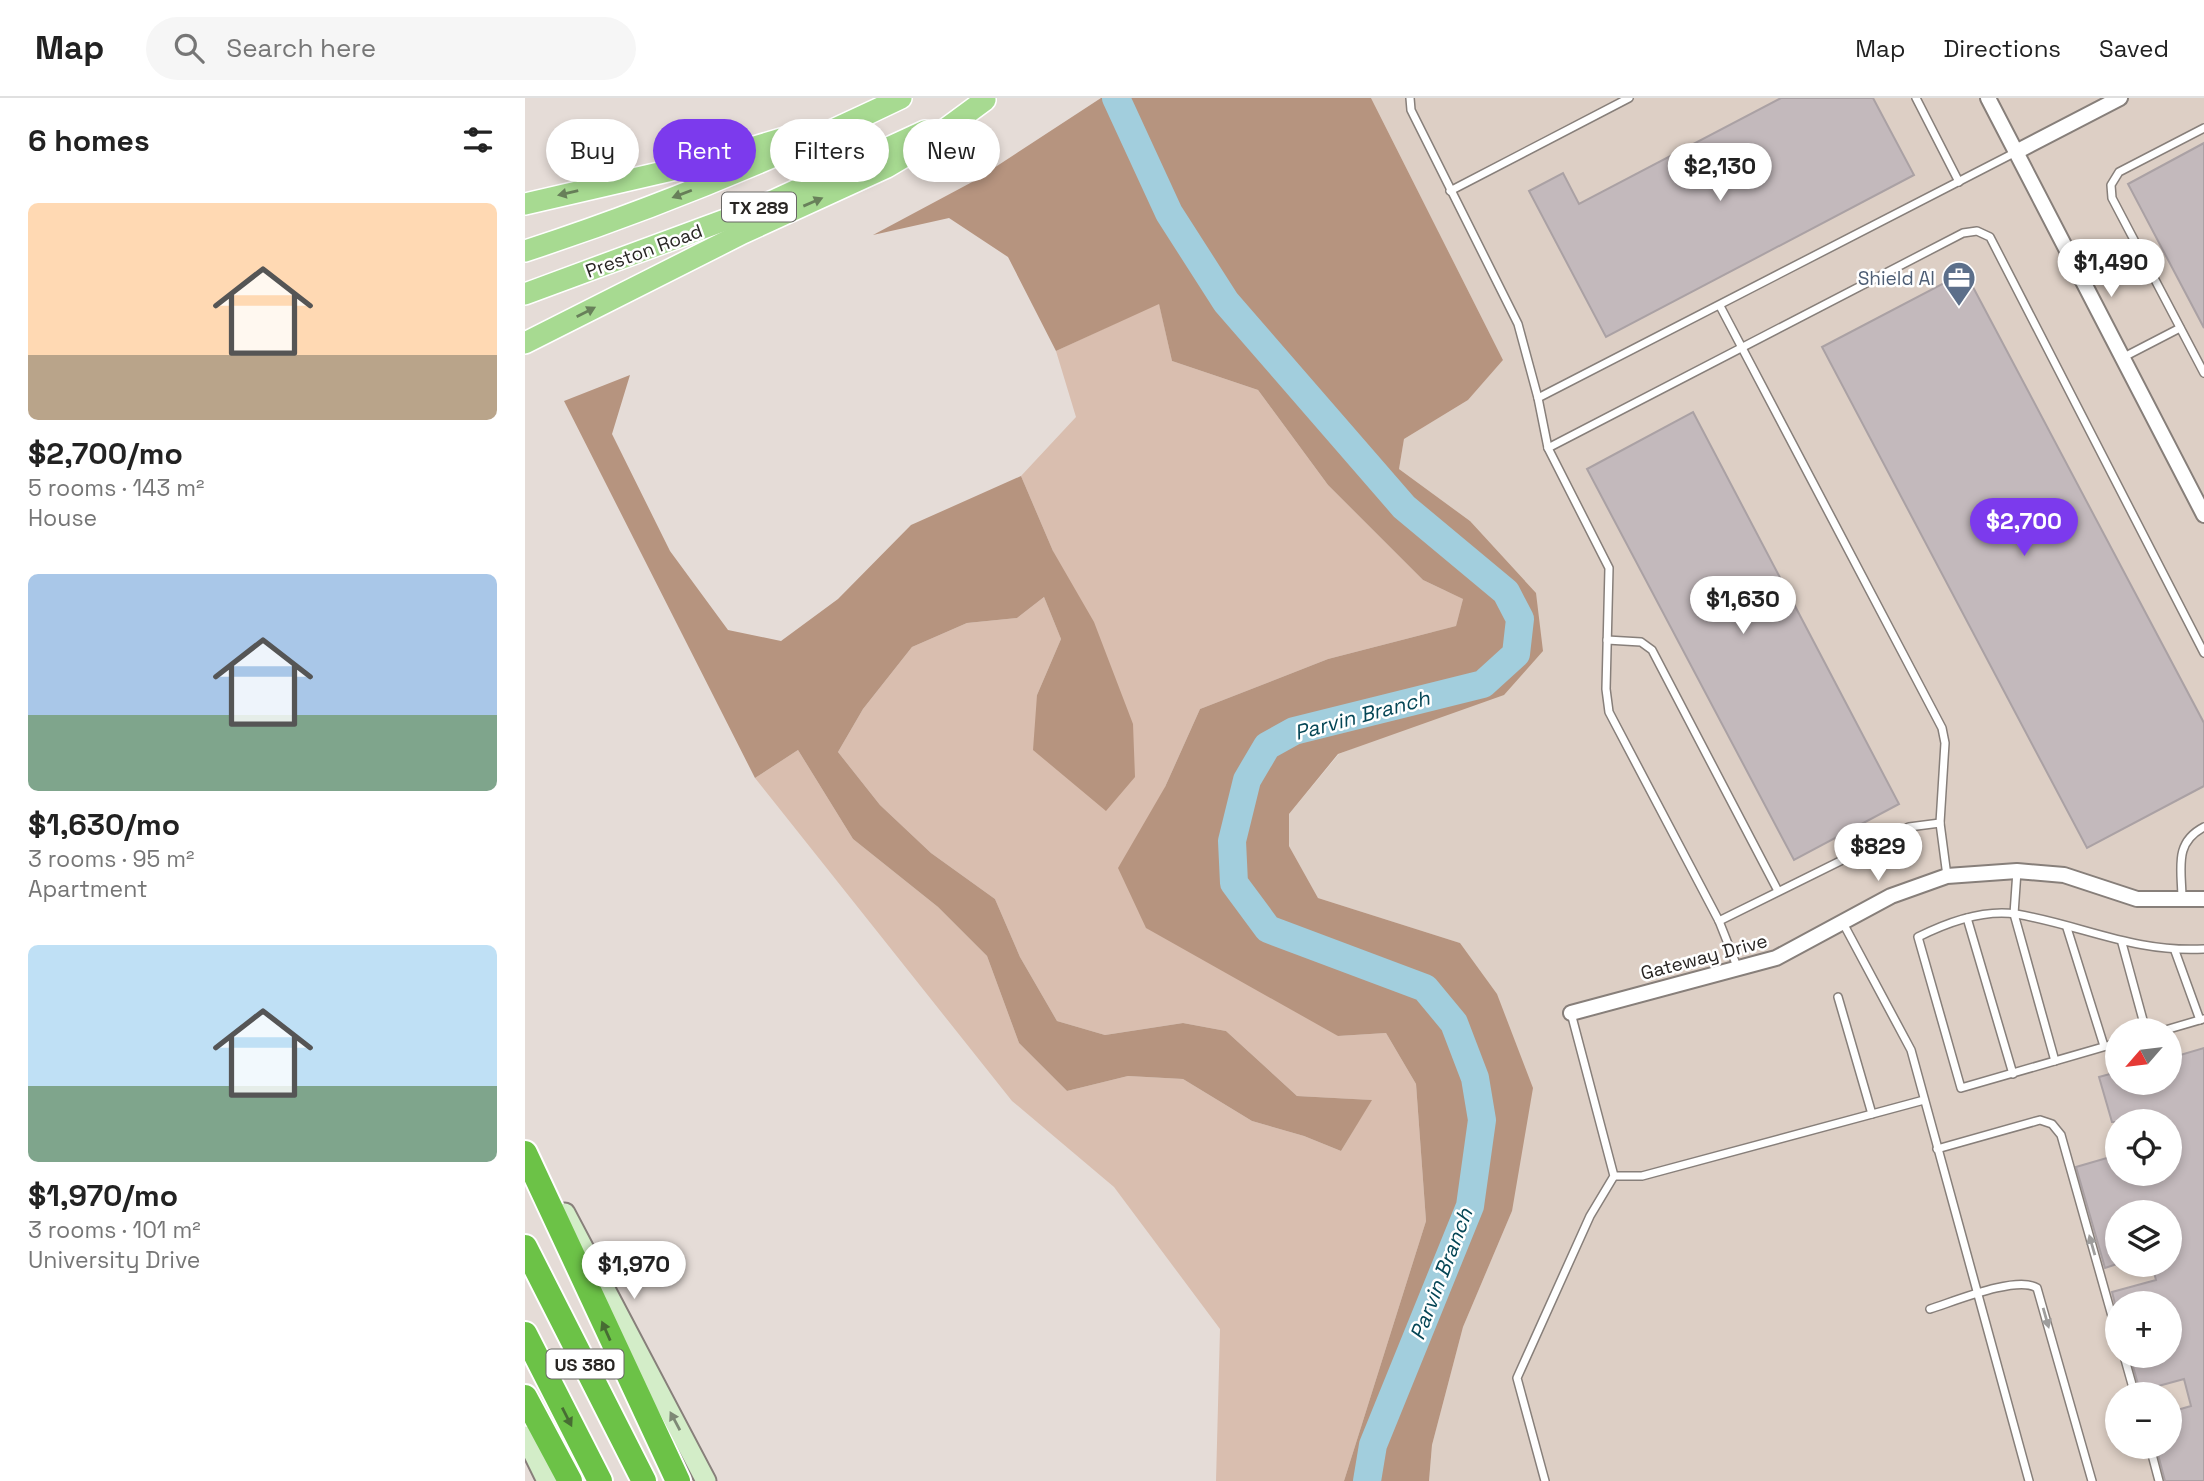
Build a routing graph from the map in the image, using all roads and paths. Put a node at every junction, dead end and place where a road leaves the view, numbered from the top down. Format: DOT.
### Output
graph roads {
  1 [pos="891,98"];
  2 [pos="901,98"];
  3 [pos="1410,98"];
  4 [pos="1629,98"];
  5 [pos="1916,98"];
  6 [pos="1987,98"];
  7 [pos="2120,98"];
  8 [pos="987,99"];
  9 [pos="2204,128"];
  10 [pos="2016,152"];
  11 [pos="1959,182"];
  12 [pos="1450,191"];
  13 [pos="525,204"];
  14 [pos="525,251"];
  15 [pos="525,294"];
  16 [pos="1720,306"];
  17 [pos="2181,328"];
  18 [pos="525,342"];
  19 [pos="1742,347"];
  20 [pos="2122,358"];
  21 [pos="2204,373"];
  22 [pos="1538,398"];
  23 [pos="1548,447"];
  24 [pos="2204,515"];
  25 [pos="1607,640"];
  26 [pos="2204,653"];
  27 [pos="1940,823"];
  28 [pos="2204,827"];
  29 [pos="2017,871"];
  30 [pos="1947,876"];
  31 [pos="1778,891"];
  32 [pos="2204,899"];
  33 [pos="2182,901"];
  34 [pos="2014,914"];
  35 [pos="1967,918"];
  36 [pos="1719,921"];
  37 [pos="1843,923"];
  38 [pos="2067,928"];
  39 [pos="2122,943"];
  40 [pos="2204,949"];
  41 [pos="2175,951"];
  42 [pos="1738,970"];
  43 [pos="1838,997"];
  44 [pos="1571,1013"];
  45 [pos="2143,1018"];
  46 [pos="2202,1020"];
  47 [pos="2182,1026"];
  48 [pos="2104,1046"];
  49 [pos="2055,1061"];
  50 [pos="2013,1074"];
  51 [pos="1924,1100"];
  52 [pos="1872,1114"];
  53 [pos="525,1141"];
  54 [pos="1937,1149"];
  55 [pos="525,1153"];
  56 [pos="1614,1176"];
  57 [pos="525,1247"];
  58 [pos="2105,1291"];
  59 [pos="1977,1294"];
  60 [pos="1930,1309"];
  61 [pos="525,1334"];
  62 [pos="525,1397"];
  63 [pos="525,1436"];
  64 [pos="2153,1459"];
  65 [pos="547,1481"];
  66 [pos="569,1481"];
  67 [pos="600,1481"];
  68 [pos="644,1481"];
  69 [pos="678,1481"];
  70 [pos="706,1481"];
  71 [pos="1545,1481"];
  72 [pos="2029,1481"];
  73 [pos="2092,1481"];
  74 [pos="2159,1481"];
  1 -- 13 [label="main road, one-way"];
  2 -- 14 [label="main road, Preston Road / TX 289, one-way"];
  3 -- 12 [label="lane"];
  4 -- 12 [label="lane"];
  5 -- 11 [label="lane"];
  6 -- 10 [label="street"];
  7 -- 10 [label="street"];
  8 -- 15 [label="main road, Preston Road / TX 289"];
  18 -- 8 [label="main road, one-way"];
  9 -- 17 [label="lane"];
  10 -- 11 [label="lane"];
  10 -- 20 [label="street"];
  11 -- 16 [label="lane"];
  12 -- 22 [label="lane"];
  16 -- 19 [label="lane"];
  16 -- 22 [label="lane"];
  17 -- 20 [label="lane"];
  17 -- 21 [label="lane"];
  19 -- 23 [label="lane"];
  19 -- 26 [label="lane"];
  19 -- 27 [label="lane"];
  20 -- 24 [label="street"];
  22 -- 23 [label="lane"];
  23 -- 25 [label="lane"];
  25 -- 31 [label="lane"];
  25 -- 36 [label="lane"];
  27 -- 30 [label="lane"];
  27 -- 31 [label="lane"];
  28 -- 33 [label="lane"];
  29 -- 30 [label="street, Gateway Drive"];
  29 -- 33 [label="street, Gateway Drive"];
  29 -- 34 [label="lane"];
  30 -- 37 [label="street, Gateway Drive"];
  31 -- 36 [label="lane"];
  32 -- 33 [label="street, Gateway Drive"];
  34 -- 35 [label="lane"];
  34 -- 38 [label="lane"];
  34 -- 49 [label="lane"];
  35 -- 50 [label="lane"];
  35 -- 50 [label="lane"];
  36 -- 42 [label="lane"];
  37 -- 42 [label="street, Gateway Drive"];
  37 -- 51 [label="lane"];
  38 -- 39 [label="lane"];
  38 -- 48 [label="lane"];
  39 -- 41 [label="lane"];
  39 -- 45 [label="lane"];
  40 -- 41 [label="lane"];
  41 -- 46 [label="lane"];
  42 -- 44 [label="street, Gateway Drive"];
  43 -- 52 [label="lane"];
  44 -- 56 [label="lane"];
  46 -- 47 [label="lane"];
  48 -- 49 [label="lane"];
  49 -- 50 [label="lane"];
  51 -- 52 [label="lane"];
  51 -- 54 [label="lane"];
  52 -- 56 [label="lane"];
  70 -- 53 [label="main road, one-way"];
  58 -- 54 [label="lane, one-way"];
  54 -- 59 [label="lane"];
  69 -- 55 [label="highway, one-way"];
  56 -- 71 [label="lane"];
  57 -- 68 [label="highway, US 380"];
  59 -- 60 [label="lane"];
  59 -- 72 [label="lane"];
  59 -- 73 [label="lane, one-way"];
  61 -- 67 [label="highway, US 380, one-way"];
  62 -- 66 [label="highway"];
  63 -- 65 [label="main road"];
  64 -- 74 [label="lane"];
}
